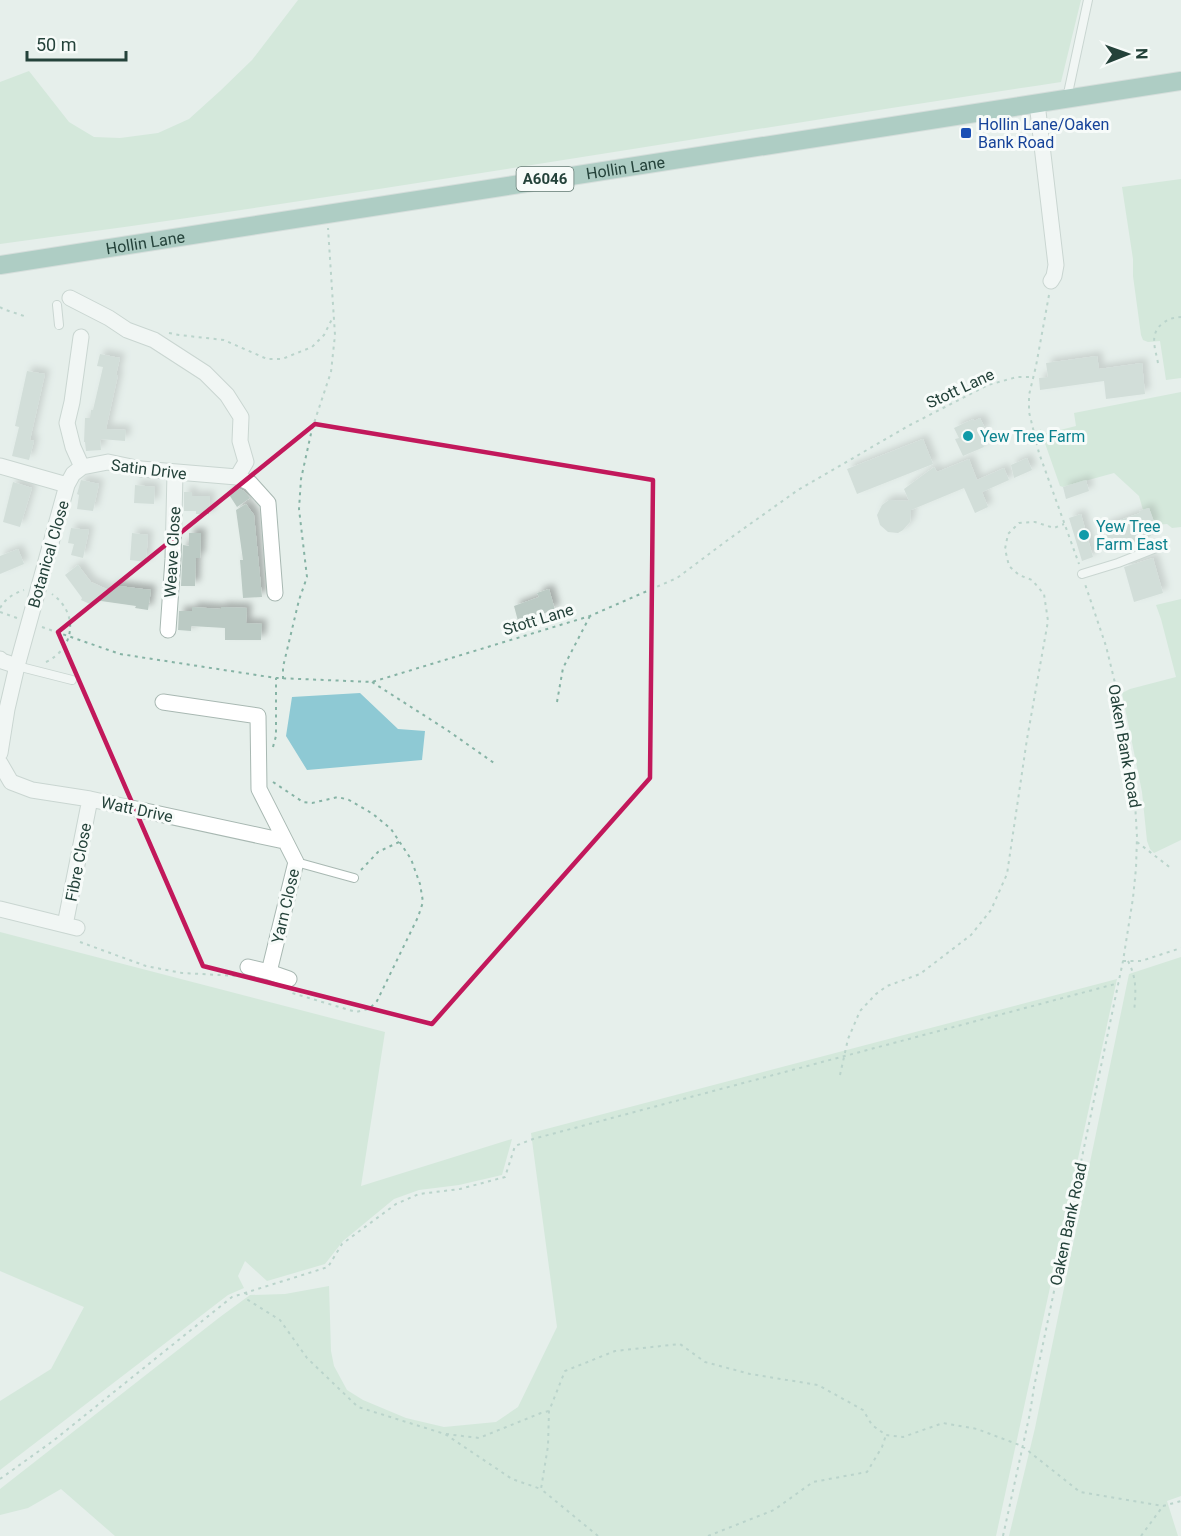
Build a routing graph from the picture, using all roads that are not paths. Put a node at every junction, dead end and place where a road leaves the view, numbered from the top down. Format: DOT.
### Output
graph roads {
  1 [pos="1088,0"];
  2 [pos="1181,81"];
  3 [pos="1066,98"];
  4 [pos="1037,103"];
  5 [pos="0,265"];
  6 [pos="1051,281"];
  7 [pos="63,301"];
  8 [pos="58,325"];
  9 [pos="81,337"];
  10 [pos="0,466"];
  11 [pos="82,467"];
  12 [pos="175,473"];
  13 [pos="237,477"];
  14 [pos="67,485"];
  15 [pos="1161,546"];
  16 [pos="1082,574"];
  17 [pos="275,593"];
  18 [pos="168,630"];
  19 [pos="0,659"];
  20 [pos="17,666"];
  21 [pos="72,680"];
  22 [pos="163,702"];
  23 [pos="0,753"];
  24 [pos="0,763"];
  25 [pos="90,799"];
  26 [pos="284,841"];
  27 [pos="296,862"];
  28 [pos="354,878"];
  29 [pos="0,909"];
  30 [pos="248,967"];
  31 [pos="269,972"];
  32 [pos="288,979"];
  1 -- 3 [label="lane"];
  2 -- 3 [label="main road, Hollin Lane / A6046"];
  3 -- 4 [label="main road, Hollin Lane / A6046"];
  4 -- 5 [label="main road, Hollin Lane / A6046"];
  4 -- 6 [label="street"];
  7 -- 8 [label="lane"];
  7 -- 13 [label="street"];
  9 -- 11 [label="street"];
  10 -- 14 [label="street"];
  11 -- 12 [label="street, Satin Drive"];
  11 -- 14 [label="street"];
  12 -- 13 [label="street, Satin Drive"];
  12 -- 18 [label="street, Weave Close"];
  13 -- 17 [label="street"];
  14 -- 20 [label="street, Botanical Close"];
  15 -- 16 [label="lane"];
  19 -- 20 [label="street"];
  20 -- 21 [label="lane"];
  20 -- 23 [label="street"];
  22 -- 26 [label="street, Yarn Close"];
  24 -- 25 [label="street, Watt Drive"];
  25 -- 26 [label="street, Watt Drive"];
  25 -- 29 [label="street, Fibre Close"];
  26 -- 27 [label="street, Yarn Close"];
  27 -- 28 [label="lane"];
  27 -- 31 [label="street, Yarn Close"];
  30 -- 31 [label="street"];
  31 -- 32 [label="street"];
}
